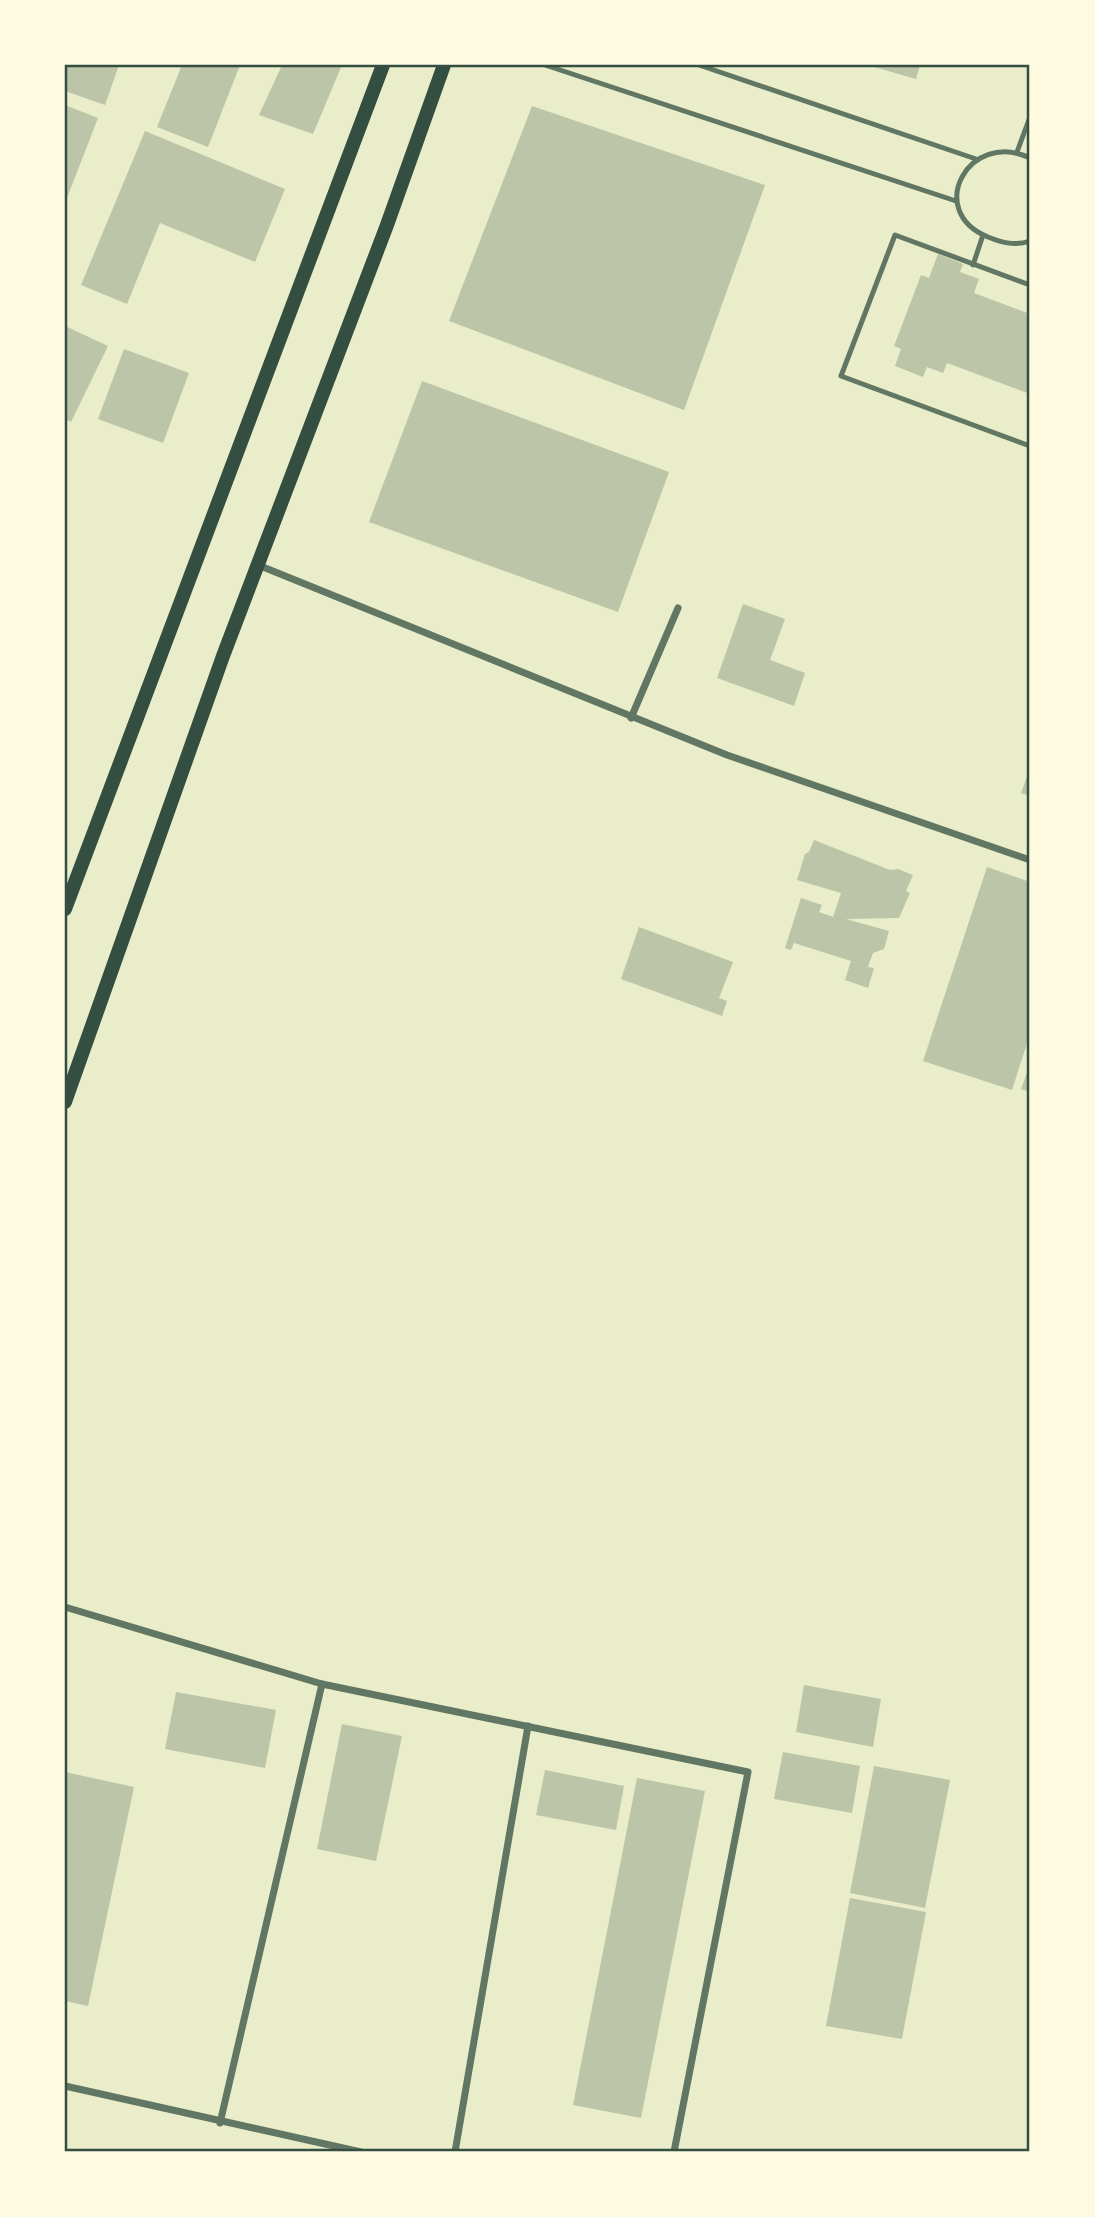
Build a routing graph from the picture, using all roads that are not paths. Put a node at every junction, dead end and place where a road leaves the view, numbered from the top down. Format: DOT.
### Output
graph roads {
  1 [pos="383,65"];
  2 [pos="444,65"];
  3 [pos="545,65"];
  4 [pos="699,65"];
  5 [pos="1030,117"];
  6 [pos="1017,152"];
  7 [pos="1030,158"];
  8 [pos="976,159"];
  9 [pos="956,201"];
  10 [pos="984,235"];
  11 [pos="1030,242"];
  12 [pos="974,265"];
  13 [pos="1030,285"];
  14 [pos="1030,446"];
  15 [pos="258,565"];
  16 [pos="678,608"];
  17 [pos="631,718"];
  18 [pos="1030,860"];
  19 [pos="65,909"];
  20 [pos="65,1102"];
  21 [pos="65,1606"];
  22 [pos="322,1684"];
  23 [pos="528,1726"];
  24 [pos="65,2086"];
  25 [pos="220,2123"];
  26 [pos="361,2152"];
  27 [pos="455,2152"];
  28 [pos="674,2152"];
  1 -- 19 [label="main road"];
  2 -- 15 [label="main road"];
  3 -- 9 [label="lane"];
  4 -- 8 [label="lane"];
  5 -- 6 [label="lane"];
  6 -- 7 [label="lane"];
  6 -- 8 [label="lane"];
  8 -- 9 [label="lane"];
  9 -- 10 [label="lane"];
  10 -- 11 [label="lane"];
  10 -- 12 [label="lane"];
  12 -- 13 [label="lane"];
  12 -- 14 [label="lane"];
  15 -- 17 [label="street"];
  15 -- 20 [label="main road"];
  16 -- 17 [label="street"];
  17 -- 18 [label="street"];
  21 -- 22 [label="street"];
  22 -- 23 [label="street"];
  22 -- 25 [label="street"];
  23 -- 27 [label="street"];
  23 -- 28 [label="street"];
  24 -- 25 [label="street"];
  25 -- 26 [label="street"];
}
